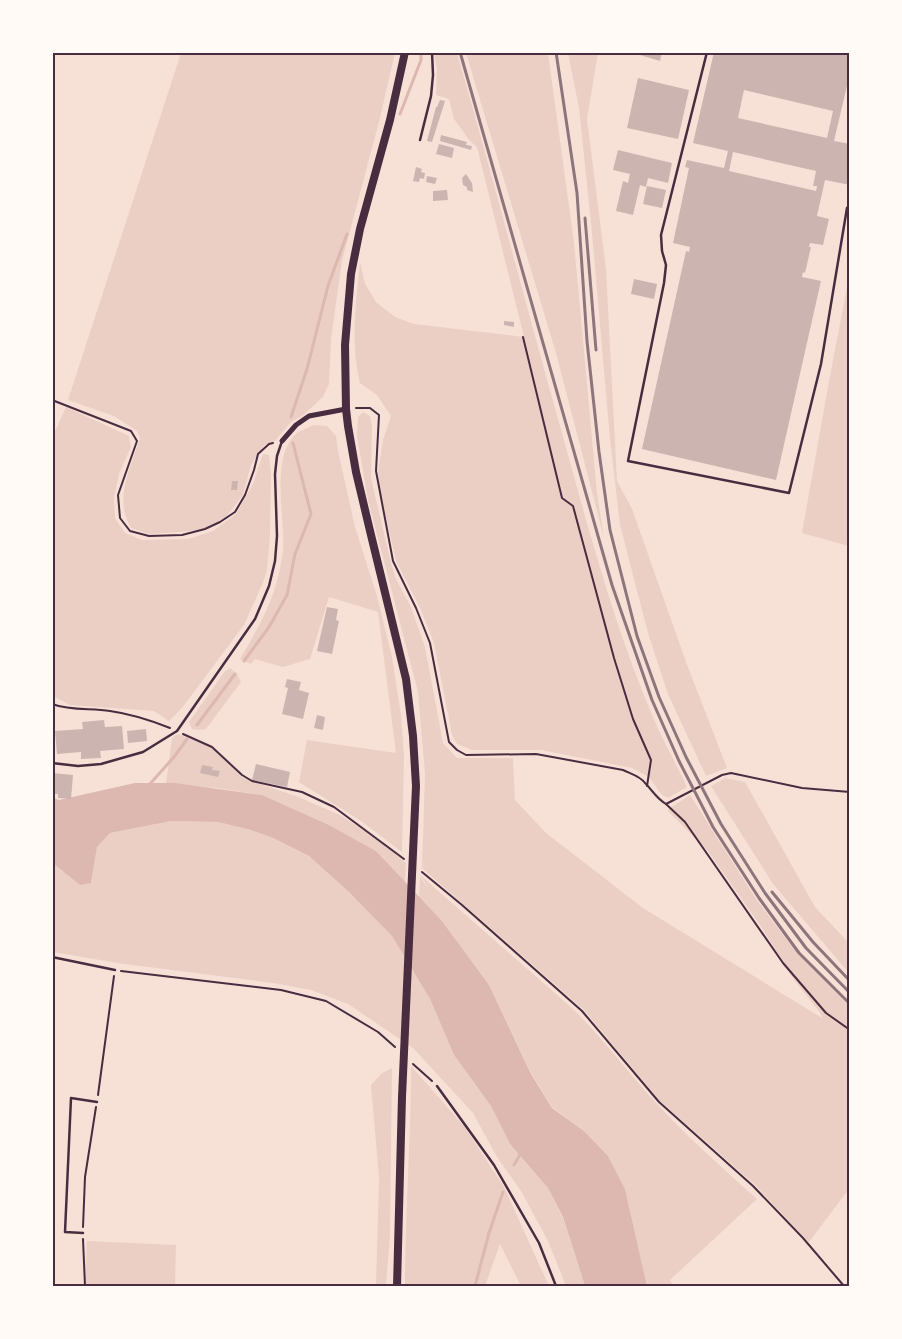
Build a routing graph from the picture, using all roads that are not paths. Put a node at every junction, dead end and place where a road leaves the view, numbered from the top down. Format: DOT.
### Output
graph roads {
  1 [pos="405,52"];
  2 [pos="432,52"];
  3 [pos="707,52"];
  4 [pos="420,140"];
  5 [pos="850,204"];
  6 [pos="346,409"];
  7 [pos="282,441"];
  8 [pos="52,763"];
  9 [pos="52,957"];
  10 [pos="115,970"];
  11 [pos="437,1086"];
  12 [pos="98,1102"];
  13 [pos="83,1233"];
  14 [pos="396,1286"];
  15 [pos="556,1286"];
  1 -- 6 [label="main road"];
  2 -- 4 [label="lane"];
  3 -- 5 [label="lane"];
  6 -- 7 [label="street"];
  6 -- 14 [label="main road"];
  7 -- 8 [label="lane"];
  9 -- 10 [label="lane"];
  11 -- 15 [label="lane"];
  12 -- 13 [label="lane"];
}
